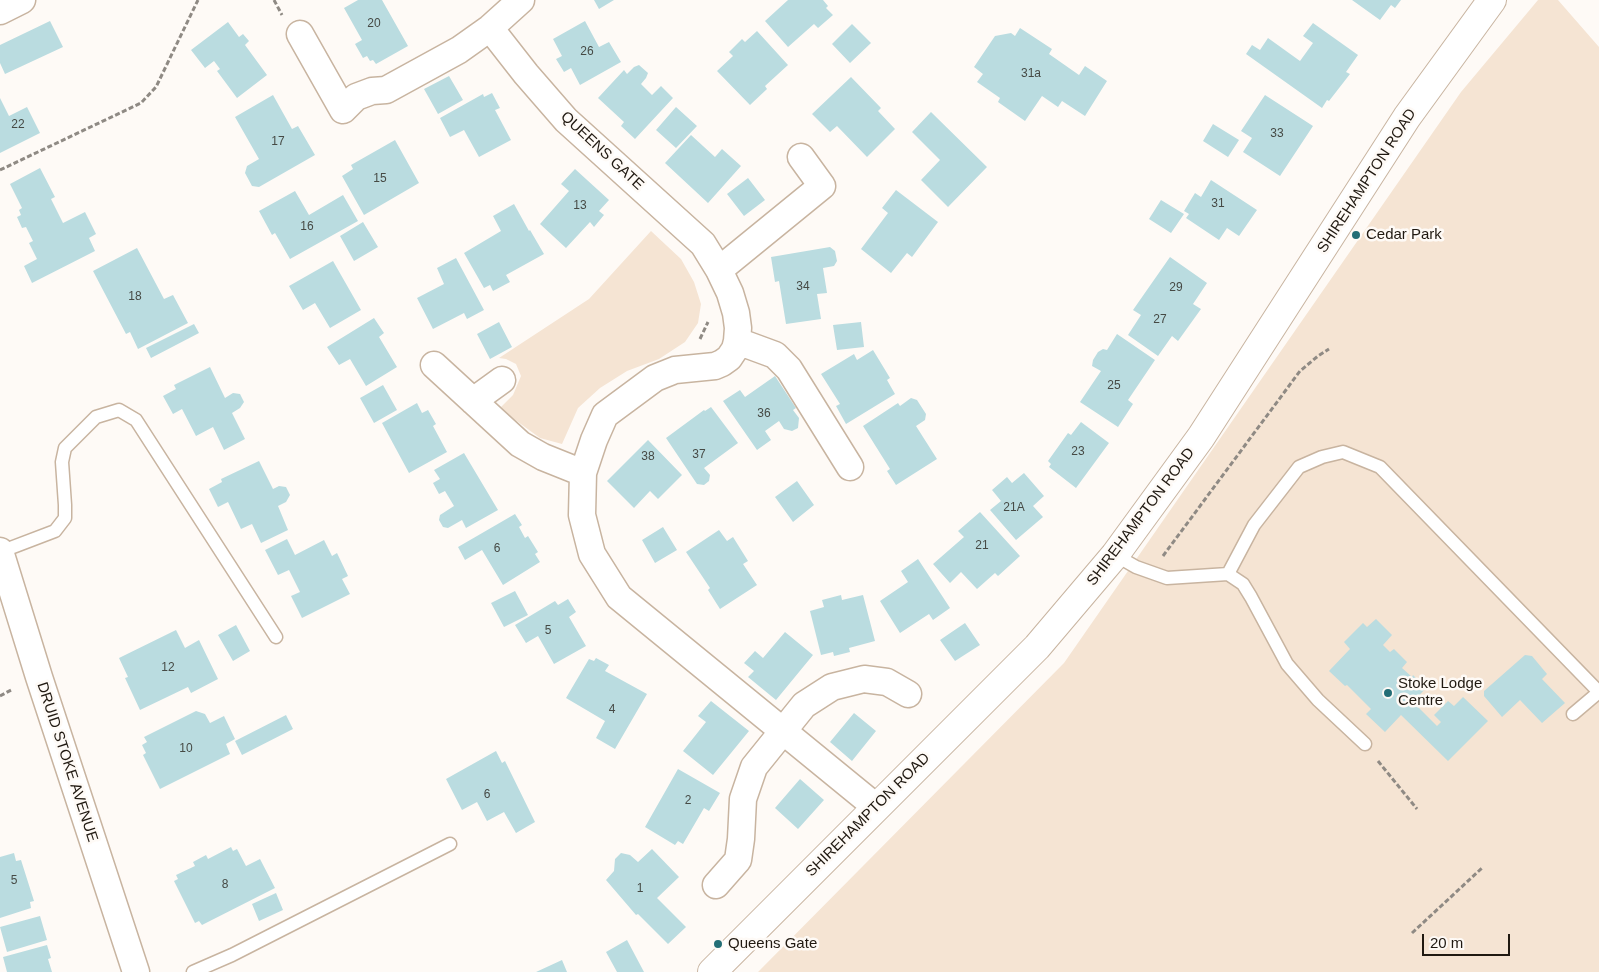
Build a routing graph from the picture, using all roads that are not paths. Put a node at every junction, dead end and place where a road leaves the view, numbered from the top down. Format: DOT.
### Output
graph roads {
  1 [pos="22,0"];
  2 [pos="521,0"];
  3 [pos="1492,0"];
  4 [pos="0,11"];
  5 [pos="490,28"];
  6 [pos="300,34"];
  7 [pos="801,157"];
  8 [pos="719,270"];
  9 [pos="737,341"];
  10 [pos="434,365"];
  11 [pos="502,380"];
  12 [pos="473,401"];
  13 [pos="850,467"];
  14 [pos="583,473"];
  15 [pos="0,552"];
  16 [pos="1115,555"];
  17 [pos="1228,574"];
  18 [pos="276,637"];
  19 [pos="1599,692"];
  20 [pos="908,694"];
  21 [pos="1574,714"];
  22 [pos="783,731"];
  23 [pos="1365,744"];
  24 [pos="876,807"];
  25 [pos="450,844"];
  26 [pos="716,885"];
  27 [pos="136,972"];
  28 [pos="193,972"];
  29 [pos="712,972"];
  1 -- 4 [label="street"];
  2 -- 5 [label="street"];
  3 -- 16 [label="main road, SHIREHAMPTON ROAD"];
  5 -- 6 [label="street"];
  5 -- 8 [label="street, QUEENS GATE"];
  7 -- 8 [label="street"];
  8 -- 9 [label="street, QUEENS GATE"];
  9 -- 13 [label="street"];
  9 -- 14 [label="street"];
  10 -- 12 [label="street"];
  11 -- 12 [label="street"];
  12 -- 14 [label="street"];
  14 -- 22 [label="street"];
  15 -- 18 [label="lane"];
  15 -- 27 [label="street, DRUID STOKE AVENUE"];
  16 -- 17 [label="lane"];
  16 -- 24 [label="main road, SHIREHAMPTON ROAD"];
  17 -- 19 [label="lane"];
  17 -- 23 [label="lane"];
  19 -- 21 [label="lane"];
  20 -- 22 [label="street"];
  22 -- 24 [label="street"];
  22 -- 26 [label="street"];
  24 -- 29 [label="main road, SHIREHAMPTON ROAD"];
  25 -- 28 [label="lane"];
}
